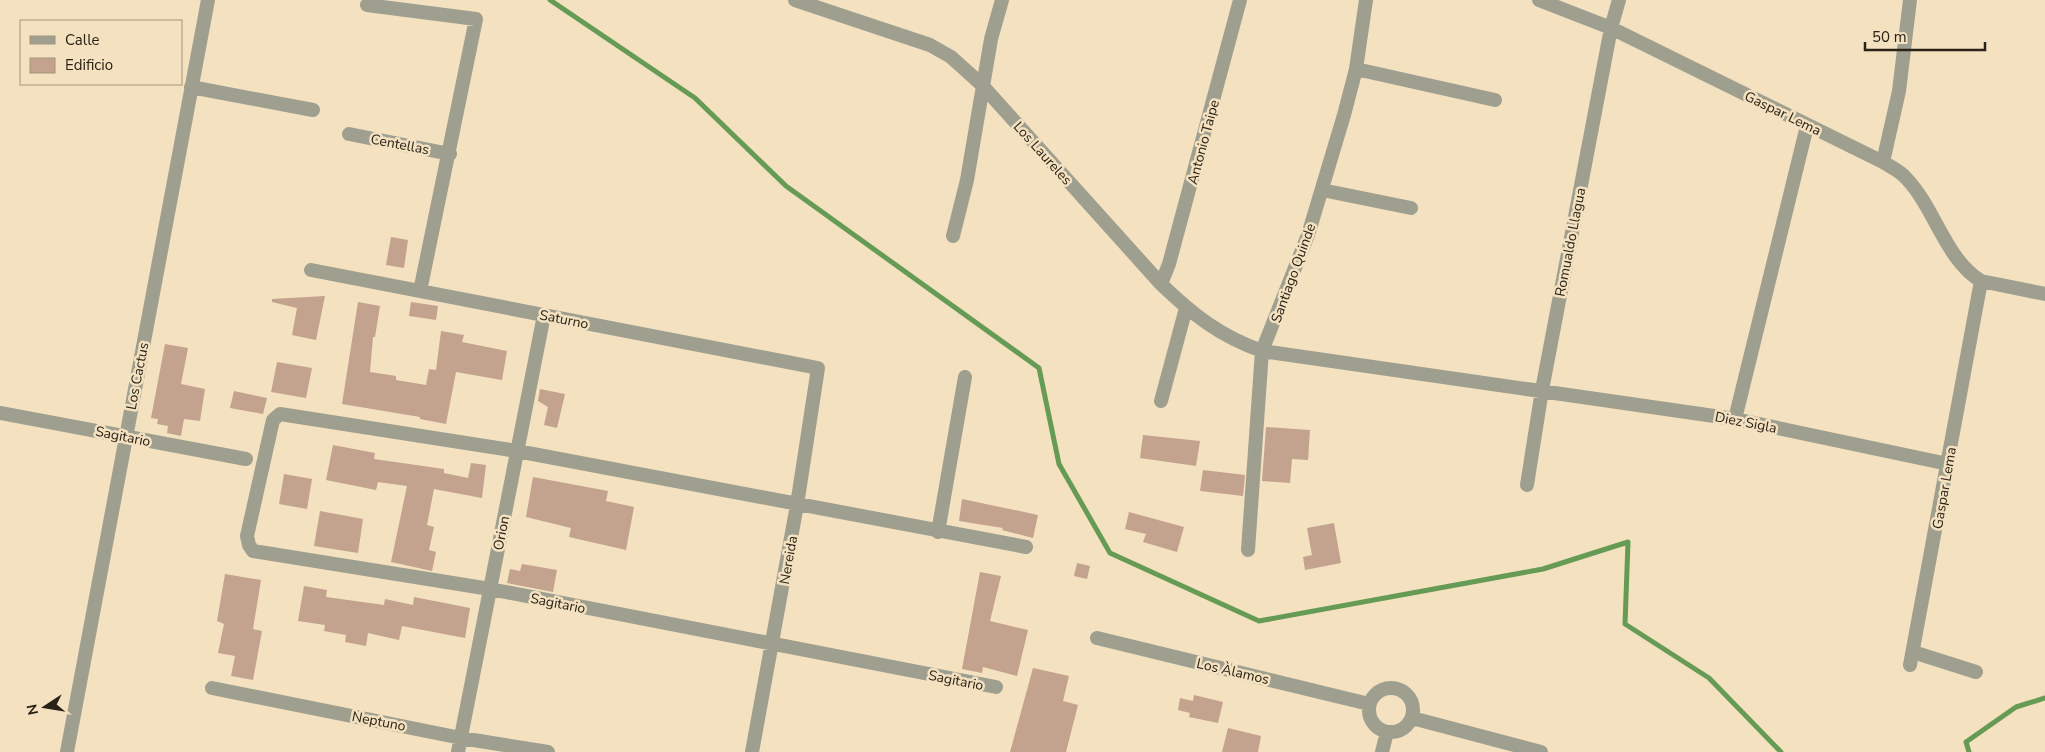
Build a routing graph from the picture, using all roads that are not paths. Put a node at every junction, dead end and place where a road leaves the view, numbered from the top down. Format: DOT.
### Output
graph roads {
  1 [pos="208,0"];
  2 [pos="795,0"];
  3 [pos="1002,0"];
  4 [pos="1240,0"];
  5 [pos="1366,0"];
  6 [pos="1539,0"];
  7 [pos="1619,0"];
  8 [pos="1910,0"];
  9 [pos="367,5"];
  10 [pos="1611,28"];
  11 [pos="1356,69"];
  12 [pos="981,84"];
  13 [pos="192,87"];
  14 [pos="1495,100"];
  15 [pos="313,110"];
  16 [pos="1807,126"];
  17 [pos="349,134"];
  18 [pos="450,154"];
  19 [pos="1883,162"];
  20 [pos="1322,190"];
  21 [pos="1411,208"];
  22 [pos="953,236"];
  23 [pos="311,270"];
  24 [pos="1981,281"];
  25 [pos="1161,284"];
  26 [pos="420,291"];
  27 [pos="2045,294"];
  28 [pos="1186,308"];
  29 [pos="544,315"];
  30 [pos="1262,351"];
  31 [pos="818,368"];
  32 [pos="965,377"];
  33 [pos="1542,390"];
  34 [pos="1161,401"];
  35 [pos="0,412"];
  36 [pos="1735,419"];
  37 [pos="126,437"];
  38 [pos="517,451"];
  39 [pos="246,460"];
  40 [pos="1948,464"];
  41 [pos="1527,485"];
  42 [pos="797,506"];
  43 [pos="938,532"];
  44 [pos="1026,547"];
  45 [pos="1248,550"];
  46 [pos="490,589"];
  47 [pos="1097,638"];
  48 [pos="773,645"];
  49 [pos="1976,672"];
  50 [pos="996,687"];
  51 [pos="212,688"];
  52 [pos="1370,704"];
  53 [pos="1412,718"];
  54 [pos="1387,732"];
  55 [pos="461,738"];
  56 [pos="67,752"];
  57 [pos="458,752"];
  58 [pos="548,752"];
  59 [pos="752,752"];
  60 [pos="1382,752"];
  61 [pos="1541,752"];
  1 -- 13 [label="street, Los Cactus"];
  2 -- 12 [label="street, Los Laureles"];
  3 -- 12 [label="street"];
  4 -- 25 [label="street, Antonio Taipe"];
  5 -- 11 [label="street, Santiago Quinde"];
  6 -- 10 [label="street, Gaspar Lema"];
  7 -- 10 [label="street, Romualdo Llagua"];
  8 -- 19 [label="street"];
  9 -- 18 [label="street"];
  10 -- 16 [label="street, Gaspar Lema"];
  10 -- 33 [label="street, Romualdo Llagua"];
  11 -- 14 [label="street"];
  11 -- 20 [label="street, Santiago Quinde"];
  12 -- 22 [label="street"];
  12 -- 25 [label="street, Los Laureles"];
  13 -- 15 [label="street"];
  13 -- 37 [label="street, Los Cactus"];
  16 -- 19 [label="street, Gaspar Lema"];
  16 -- 36 [label="street"];
  17 -- 18 [label="street, Centellas"];
  18 -- 26 [label="street"];
  19 -- 24 [label="street, Gaspar Lema"];
  20 -- 21 [label="street"];
  20 -- 30 [label="street, Santiago Quinde"];
  23 -- 26 [label="street, Saturno"];
  24 -- 27 [label="street, Gaspar Lema"];
  24 -- 40 [label="street, Gaspar Lema"];
  25 -- 28 [label="street, Los Laureles"];
  26 -- 29 [label="street, Saturno"];
  28 -- 30 [label="street, Los Laureles"];
  28 -- 34 [label="street"];
  29 -- 31 [label="street, Saturno"];
  29 -- 38 [label="street, Orion"];
  30 -- 33 [label="street, Diez Sigla"];
  30 -- 45 [label="street, Santiago Quinde"];
  31 -- 42 [label="street, Nereida"];
  32 -- 43 [label="street"];
  33 -- 36 [label="street, Diez Sigla"];
  33 -- 41 [label="street, Romualdo Llagua"];
  35 -- 37 [label="street, Sagitario"];
  36 -- 40 [label="street, Diez Sigla"];
  37 -- 39 [label="street, Sagitario"];
  37 -- 56 [label="street, Los Cactus"];
  38 -- 42 [label="street"];
  38 -- 46 [label="street, Orion"];
  38 -- 46 [label="street, Sagitario"];
  40 -- 49 [label="street, Gaspar Lema"];
  42 -- 43 [label="street"];
  42 -- 48 [label="street, Nereida"];
  43 -- 44 [label="street"];
  46 -- 48 [label="street, Sagitario"];
  46 -- 55 [label="street, Orion"];
  47 -- 52 [label="street, Los Àlamos"];
  48 -- 50 [label="street, Sagitario"];
  48 -- 59 [label="street, Nereida"];
  51 -- 55 [label="street, Neptuno"];
  52 -- 53 [label="street"];
  52 -- 54 [label="street"];
  53 -- 54 [label="street"];
  53 -- 61 [label="street"];
  54 -- 60 [label="street"];
  55 -- 57 [label="street, Orion"];
  55 -- 58 [label="street, Neptuno"];
}
